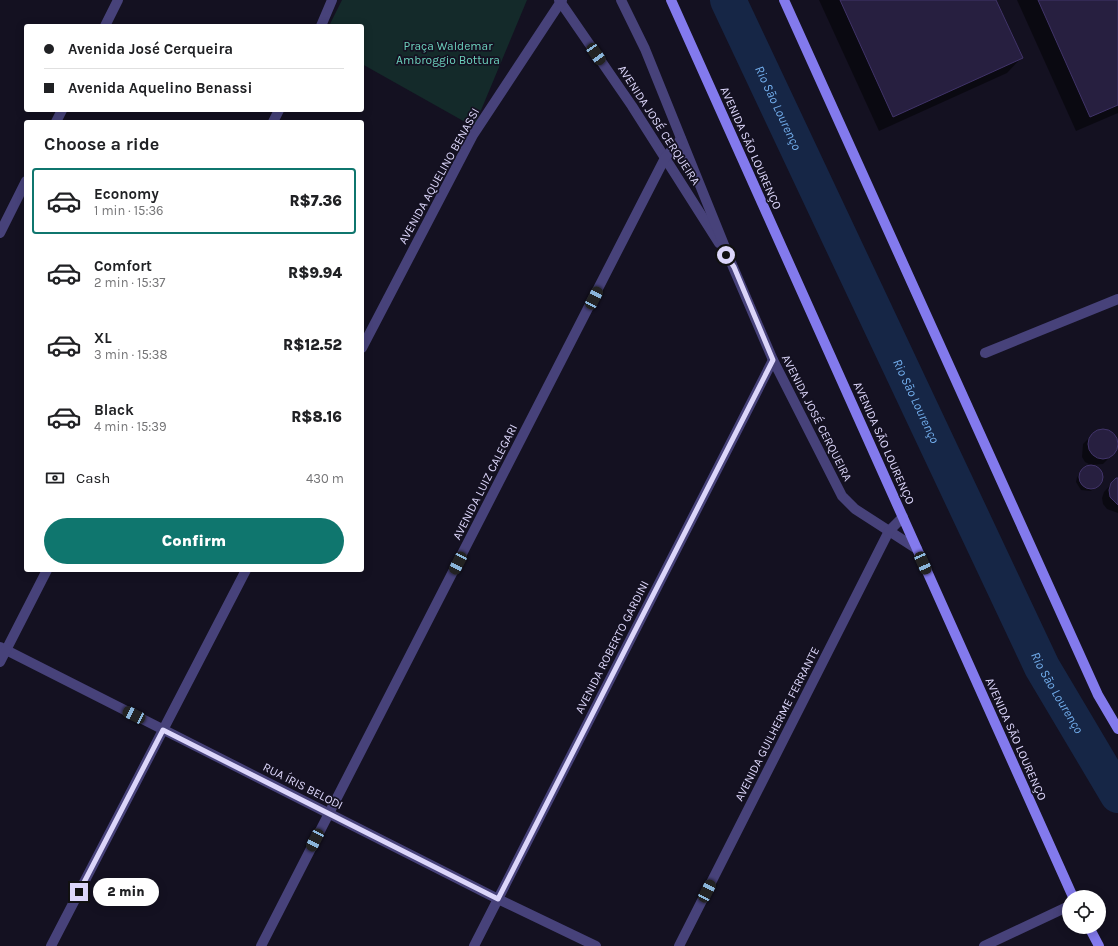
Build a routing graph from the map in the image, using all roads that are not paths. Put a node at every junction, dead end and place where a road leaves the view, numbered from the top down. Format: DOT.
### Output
graph roads {
  1 [pos="118,0"];
  2 [pos="332,0"];
  3 [pos="621,0"];
  4 [pos="671,0"];
  5 [pos="784,0"];
  6 [pos="561,1"];
  7 [pos="106,24"];
  8 [pos="321,24"];
  9 [pos="681,139"];
  10 [pos="665,158"];
  11 [pos="24,185"];
  12 [pos="0,233"];
  13 [pos="734,267"];
  14 [pos="1118,299"];
  15 [pos="364,344"];
  16 [pos="985,353"];
  17 [pos="773,360"];
  18 [pos="903,517"];
  19 [pos="889,531"];
  20 [pos="917,549"];
  21 [pos="46,572"];
  22 [pos="245,572"];
  23 [pos="3,649"];
  24 [pos="0,662"];
  25 [pos="163,730"];
  26 [pos="1118,730"];
  27 [pos="329,814"];
  28 [pos="1070,890"];
  29 [pos="498,899"];
  30 [pos="1062,909"];
  31 [pos="1093,934"];
  32 [pos="51,946"];
  33 [pos="261,946"];
  34 [pos="474,946"];
  35 [pos="596,946"];
  36 [pos="679,946"];
  37 [pos="984,946"];
  38 [pos="1099,946"];
  1 -- 7 [label="street"];
  2 -- 8 [label="street"];
  3 -- 9 [label="street, AVENIDA JOSÉ CERQUEIRA"];
  4 -- 18 [label="main road, AVENIDA SÃO LOURENÇO"];
  5 -- 26 [label="main road"];
  6 -- 10 [label="street, AVENIDA JOSÉ CERQUEIRA"];
  6 -- 15 [label="street, AVENIDA AQUELINO BENASSI"];
  9 -- 10 [label="street, AVENIDA LUIZ CALEGARI"];
  9 -- 13 [label="street, AVENIDA JOSÉ CERQUEIRA"];
  10 -- 13 [label="street, AVENIDA JOSÉ CERQUEIRA"];
  10 -- 27 [label="street, AVENIDA LUIZ CALEGARI"];
  11 -- 12 [label="street"];
  13 -- 17 [label="street, AVENIDA JOSÉ CERQUEIRA"];
  14 -- 16 [label="street"];
  17 -- 19 [label="street, AVENIDA JOSÉ CERQUEIRA"];
  17 -- 29 [label="street, AVENIDA ROBERTO GARDINI"];
  18 -- 19 [label="street, AVENIDA GUILHERME FERRANTE"];
  18 -- 20 [label="main road, AVENIDA SÃO LOURENÇO"];
  19 -- 20 [label="street, AVENIDA JOSÉ CERQUEIRA"];
  19 -- 36 [label="street, AVENIDA GUILHERME FERRANTE"];
  20 -- 28 [label="main road, AVENIDA SÃO LOURENÇO"];
  21 -- 23 [label="street"];
  22 -- 25 [label="street"];
  23 -- 24 [label="street"];
  23 -- 25 [label="street, RUA ÍRIS BELODI"];
  25 -- 27 [label="street, RUA ÍRIS BELODI"];
  25 -- 32 [label="street"];
  27 -- 29 [label="street, RUA ÍRIS BELODI"];
  27 -- 33 [label="street, AVENIDA LUIZ CALEGARI"];
  29 -- 34 [label="street, AVENIDA ROBERTO GARDINI"];
  29 -- 35 [label="street, RUA ÍRIS BELODI"];
  30 -- 37 [label="street"];
  31 -- 38 [label="main road"];
}
